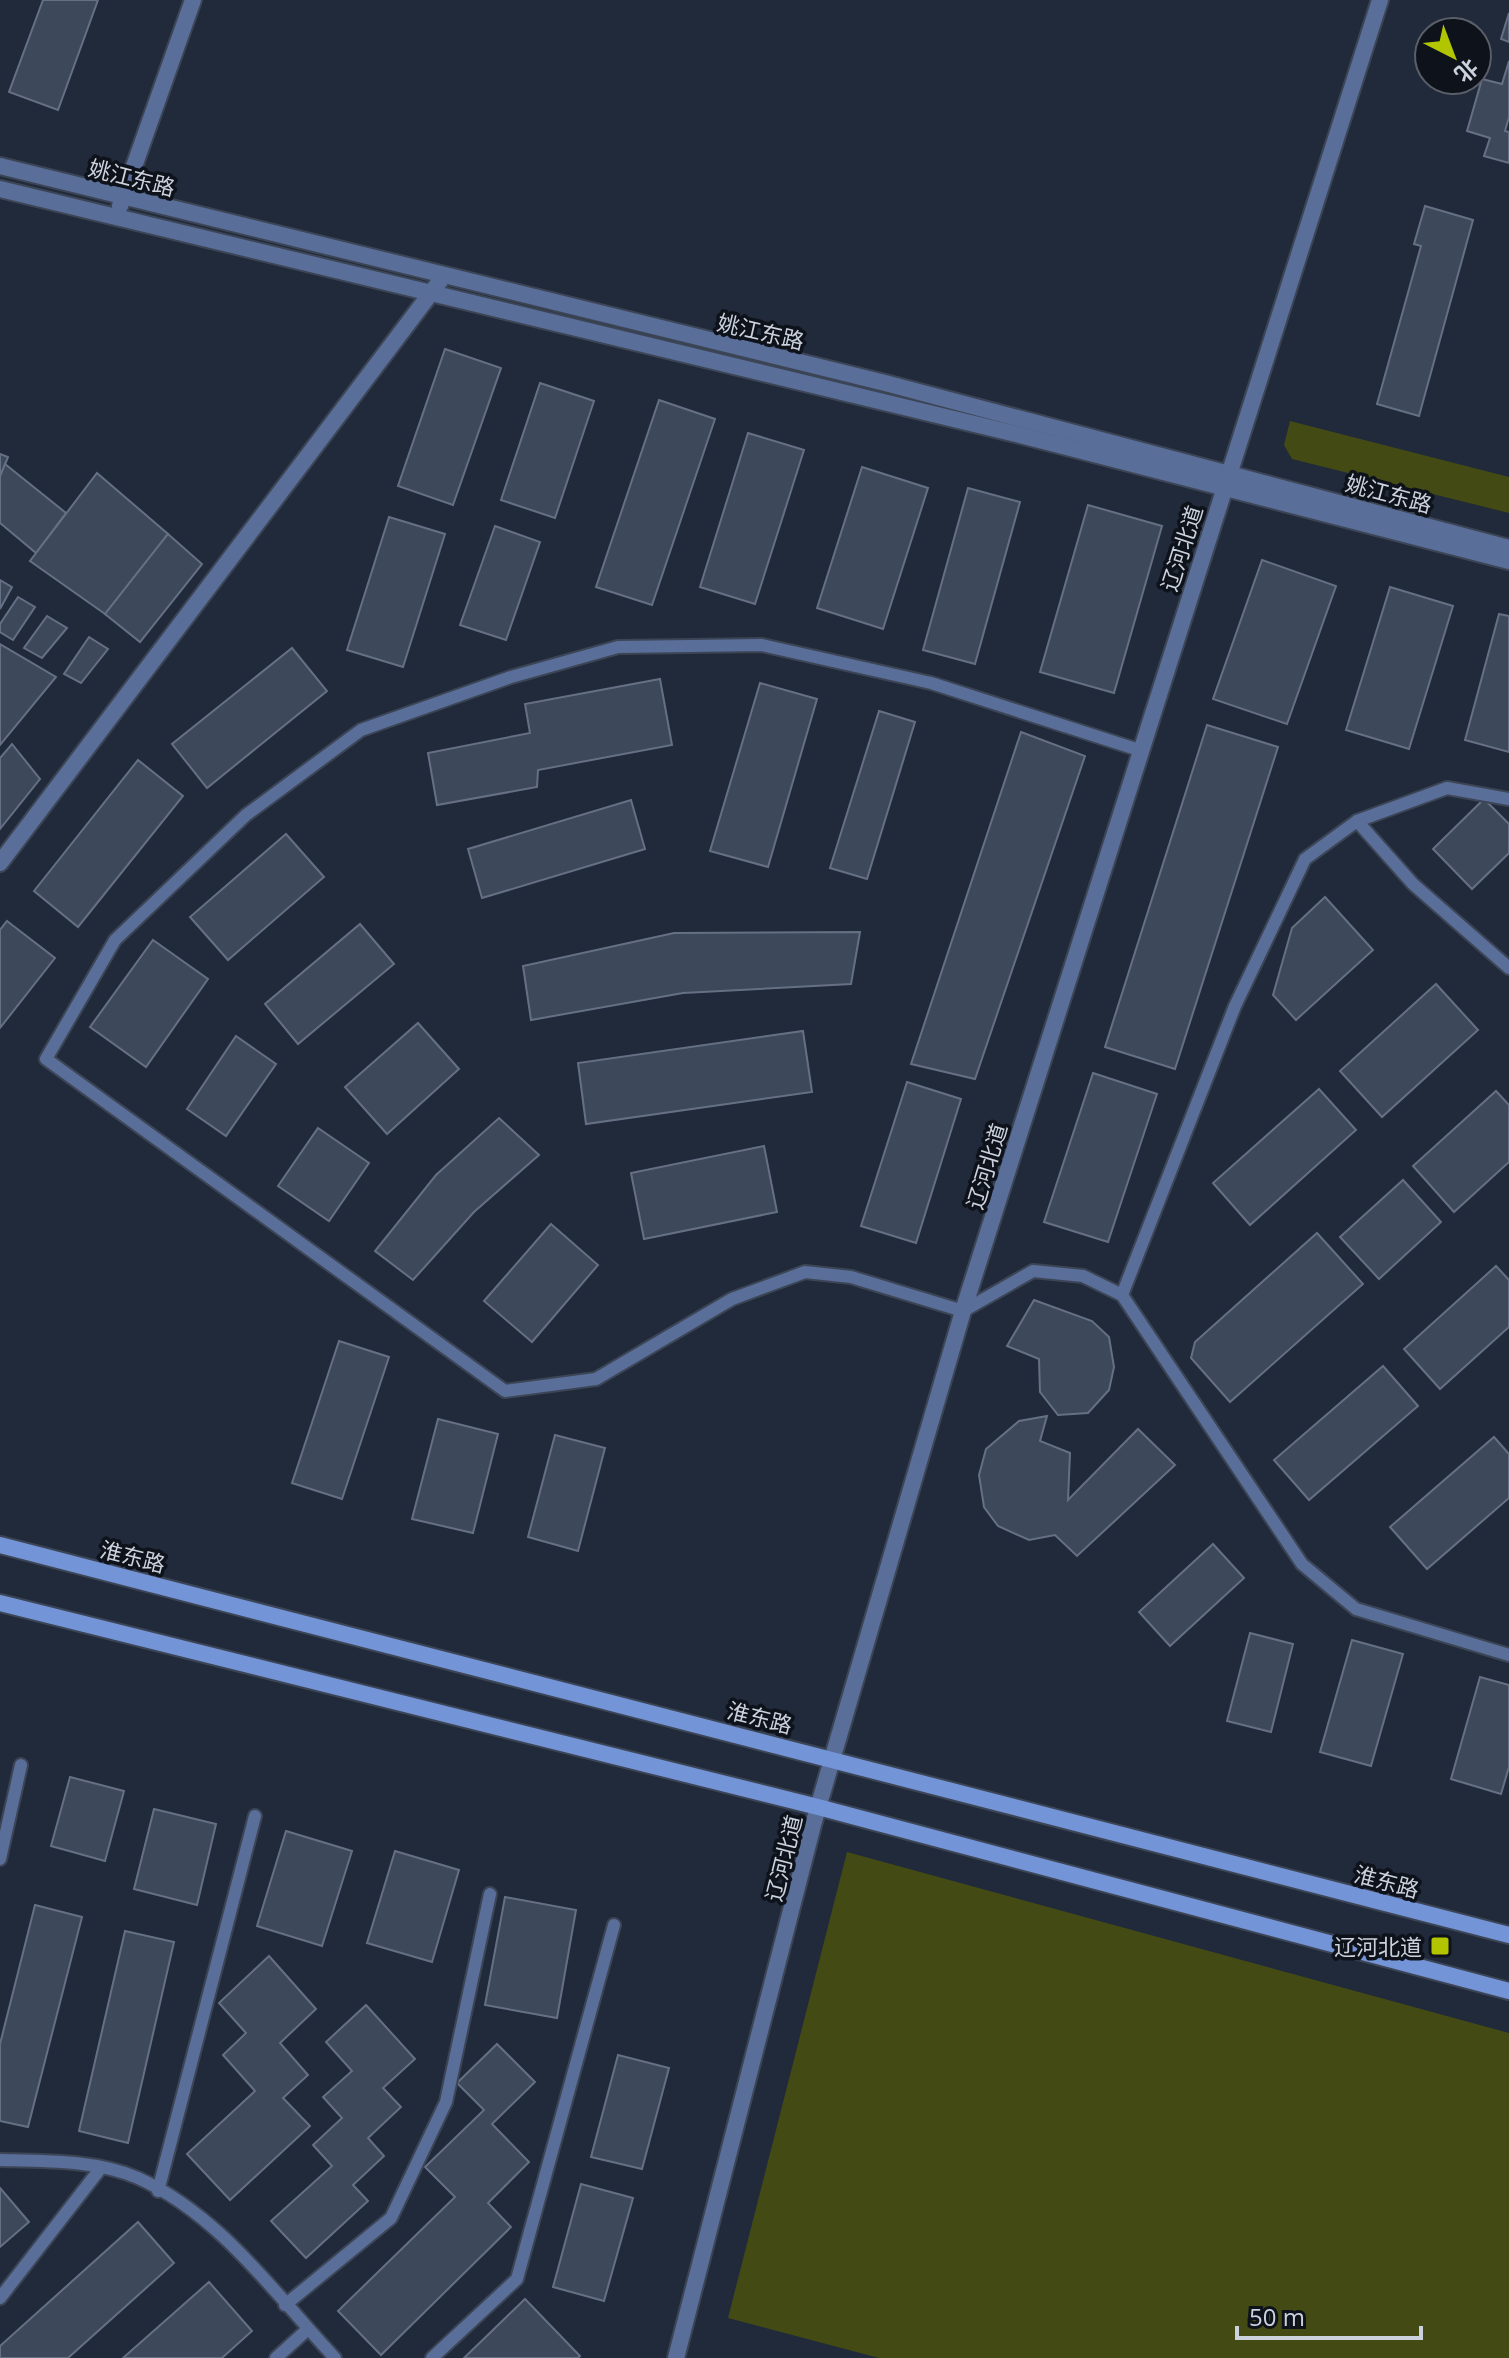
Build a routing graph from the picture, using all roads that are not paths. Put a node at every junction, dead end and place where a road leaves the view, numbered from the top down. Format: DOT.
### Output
graph roads {
  1 [pos="193,0"];
  2 [pos="1380,0"];
  3 [pos="0,166"];
  4 [pos="0,189"];
  5 [pos="123,197"];
  6 [pos="115,219"];
  7 [pos="443,277"];
  8 [pos="433,293"];
  9 [pos="1228,471"];
  10 [pos="1223,489"];
  11 [pos="1509,548"];
  12 [pos="1509,561"];
  13 [pos="1139,750"];
  14 [pos="1509,799"];
  15 [pos="1357,821"];
  16 [pos="0,863"];
  17 [pos="1509,968"];
  18 [pos="1122,1295"];
  19 [pos="963,1311"];
  20 [pos="0,1545"];
  21 [pos="0,1603"];
  22 [pos="1509,1655"];
  23 [pos="833,1758"];
  24 [pos="21,1765"];
  25 [pos="818,1807"];
  26 [pos="255,1816"];
  27 [pos="0,1859"];
  28 [pos="490,1894"];
  29 [pos="614,1925"];
  30 [pos="1509,1935"];
  31 [pos="1509,1991"];
  32 [pos="0,2160"];
  33 [pos="100,2169"];
  34 [pos="158,2191"];
  35 [pos="0,2298"];
  36 [pos="285,2305"];
  37 [pos="308,2329"];
  38 [pos="276,2358"];
  39 [pos="335,2358"];
  40 [pos="432,2358"];
  41 [pos="676,2358"];
  1 -- 5 [label="street"];
  2 -- 9 [label="street, 辽河北道"];
  3 -- 5 [label="street, 姚江东路"];
  4 -- 6 [label="street, 姚江东路"];
  5 -- 6 [label="street"];
  5 -- 7 [label="street, 姚江东路"];
  6 -- 8 [label="street, 姚江东路"];
  7 -- 8 [label="street"];
  7 -- 9 [label="street, 姚江东路"];
  8 -- 10 [label="street, 姚江东路"];
  8 -- 16 [label="street"];
  9 -- 10 [label="street, 辽河北道"];
  9 -- 11 [label="street, 姚江东路"];
  10 -- 12 [label="street, 姚江东路"];
  10 -- 13 [label="street, 辽河北道"];
  13 -- 19 [label="street, 辽河北道"];
  13 -- 19 [label="lane"];
  14 -- 15 [label="lane"];
  15 -- 17 [label="lane"];
  15 -- 18 [label="lane"];
  18 -- 19 [label="lane"];
  18 -- 22 [label="lane"];
  19 -- 23 [label="street, 辽河北道"];
  20 -- 23 [label="main road, 淮东路"];
  21 -- 25 [label="main road"];
  23 -- 25 [label="street, 辽河北道"];
  23 -- 30 [label="main road, 淮东路"];
  24 -- 27 [label="lane"];
  25 -- 31 [label="main road"];
  25 -- 41 [label="street, 辽河北道"];
  26 -- 34 [label="lane"];
  28 -- 36 [label="lane"];
  29 -- 40 [label="lane"];
  32 -- 33 [label="lane"];
  33 -- 34 [label="lane"];
  33 -- 35 [label="lane"];
  34 -- 36 [label="lane"];
  36 -- 37 [label="lane"];
  37 -- 38 [label="lane"];
  37 -- 39 [label="lane"];
}
